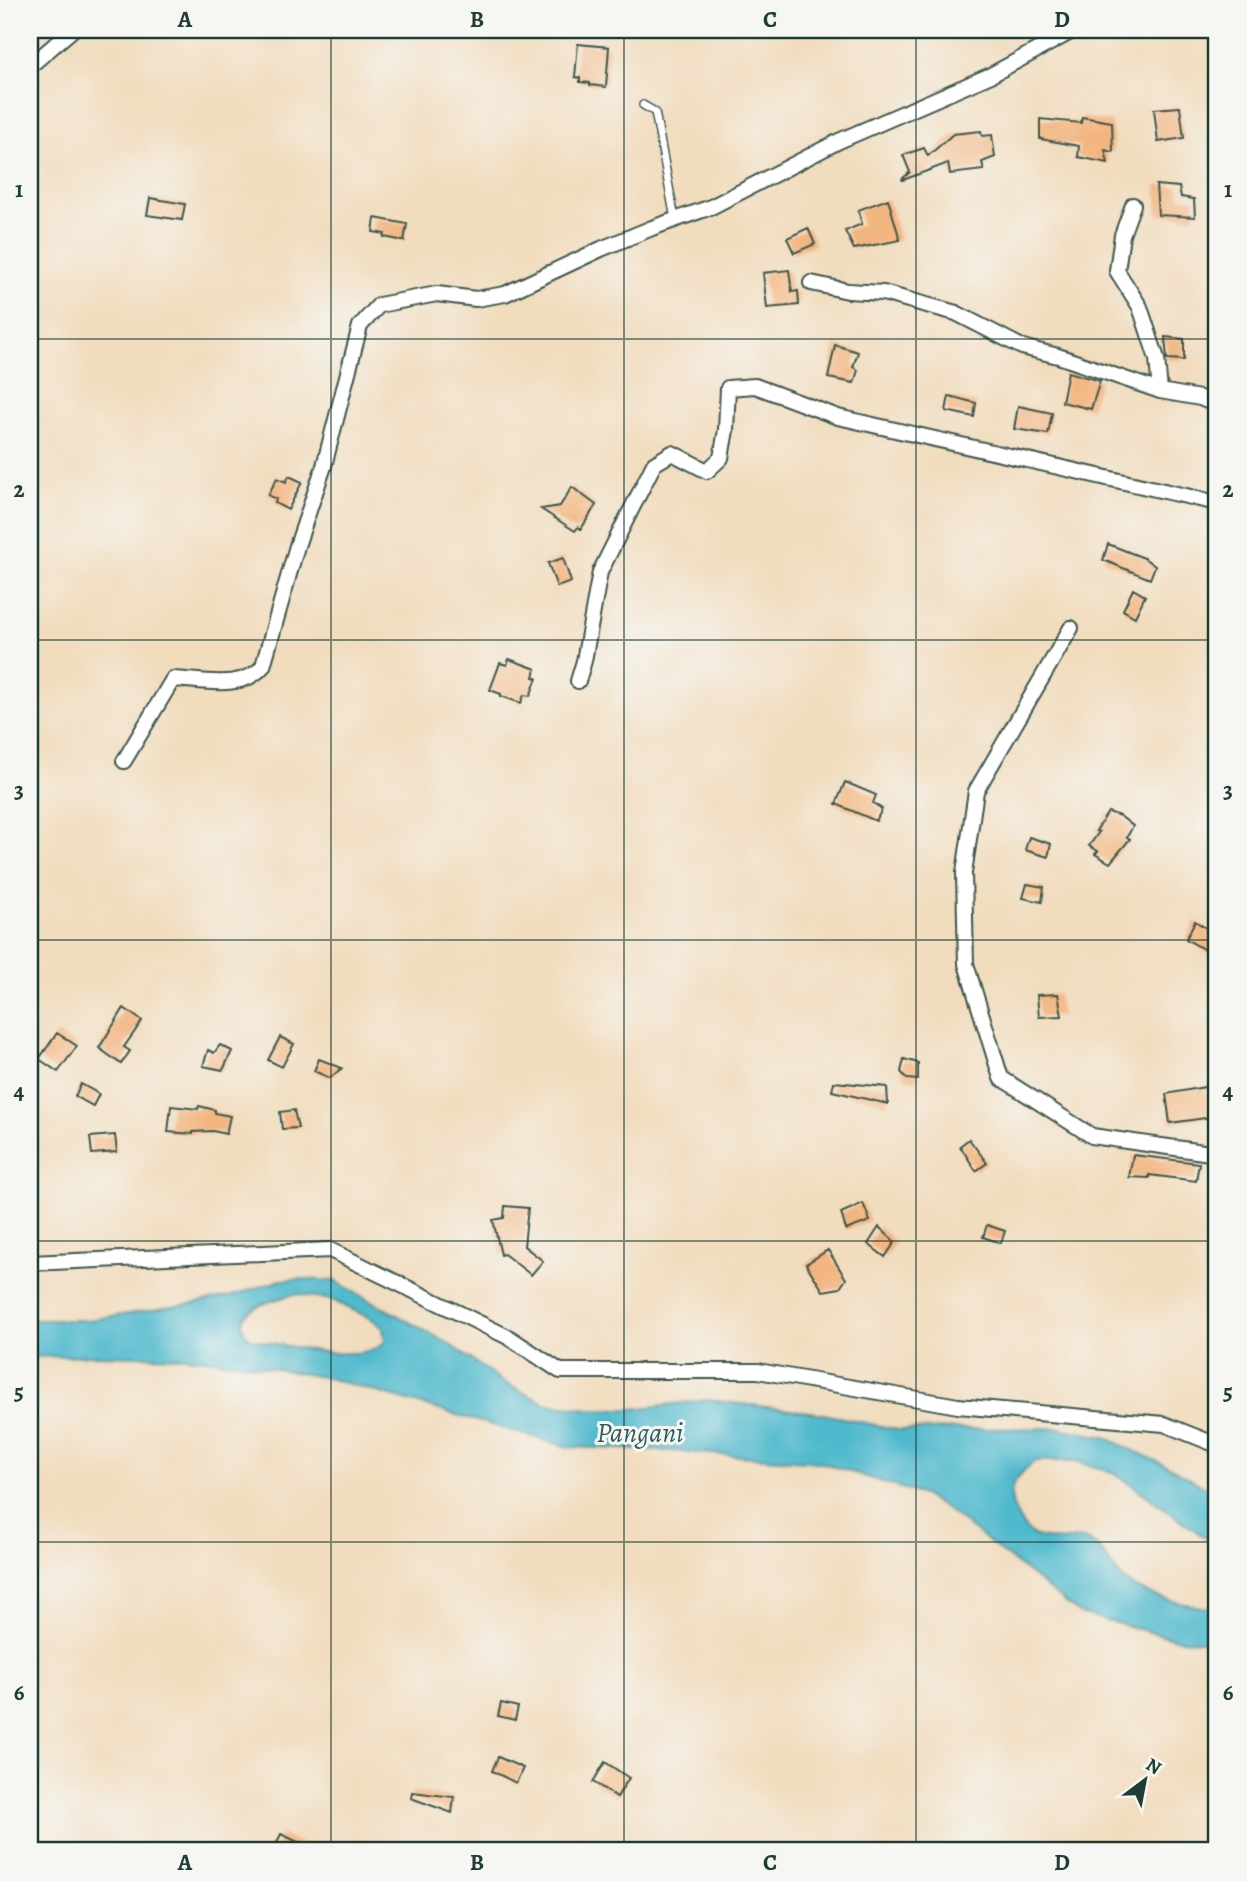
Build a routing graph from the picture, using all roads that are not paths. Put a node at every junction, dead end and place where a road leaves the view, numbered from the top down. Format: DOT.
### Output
graph roads {
  1 [pos="72,30"];
  2 [pos="1074,30"];
  3 [pos="30,66"];
  4 [pos="643,105"];
  5 [pos="1133,205"];
  6 [pos="675,220"];
  7 [pos="811,283"];
  8 [pos="1160,391"];
  9 [pos="1217,405"];
  10 [pos="1217,503"];
  11 [pos="1071,628"];
  12 [pos="578,681"];
  13 [pos="124,761"];
  14 [pos="1217,1154"];
  15 [pos="30,1264"];
  16 [pos="1217,1445"];
  1 -- 3 [label="street"];
  2 -- 6 [label="street"];
  4 -- 6 [label="lane"];
  5 -- 8 [label="street"];
  6 -- 13 [label="street"];
  7 -- 8 [label="street"];
  8 -- 9 [label="street"];
  10 -- 12 [label="street"];
  11 -- 14 [label="street"];
  15 -- 16 [label="street"];
}
